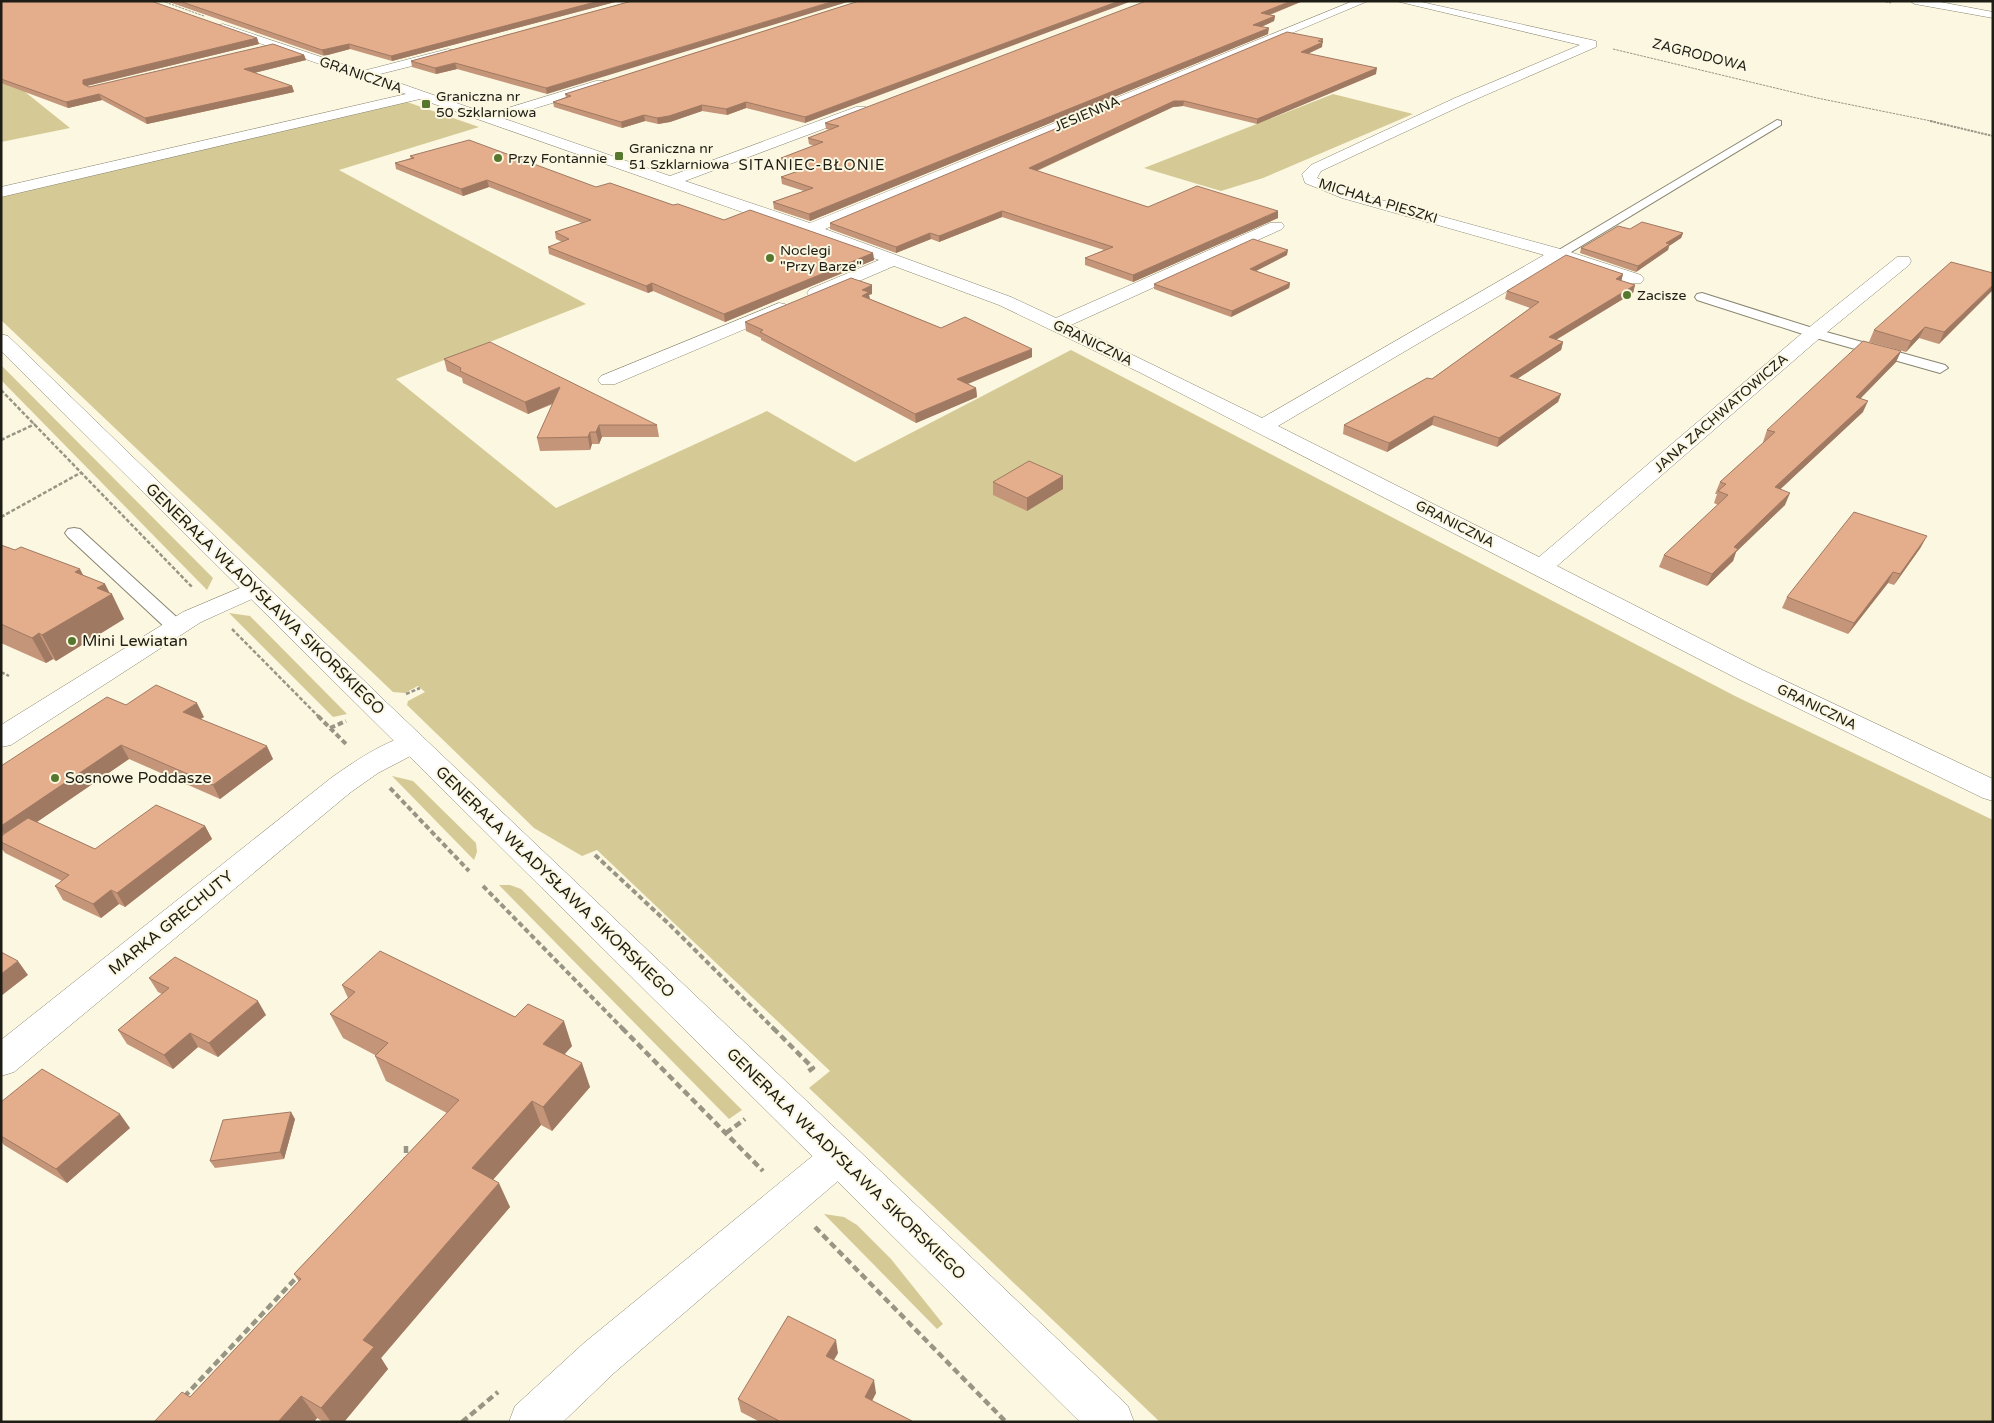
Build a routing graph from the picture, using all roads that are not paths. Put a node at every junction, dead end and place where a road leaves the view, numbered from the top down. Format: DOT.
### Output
graph roads {
  1 [pos="1363,1"];
  2 [pos="1401,1"];
  3 [pos="1915,1"];
  4 [pos="1993,15"];
  5 [pos="210,22"];
  6 [pos="274,45"];
  7 [pos="463,48"];
  8 [pos="252,50"];
  9 [pos="362,75"];
  10 [pos="617,79"];
  11 [pos="420,95"];
  12 [pos="878,104"];
  13 [pos="488,118"];
  14 [pos="1777,123"];
  15 [pos="670,182"];
  16 [pos="1,192"];
  17 [pos="1276,226"];
  18 [pos="811,229"];
  19 [pos="1558,254"];
  20 [pos="895,260"];
  21 [pos="1903,261"];
  22 [pos="1635,279"];
  23 [pos="1702,297"];
  24 [pos="1056,325"];
  25 [pos="1814,333"];
  26 [pos="1,340"];
  27 [pos="1940,368"];
  28 [pos="608,380"];
  29 [pos="1262,427"];
  30 [pos="74,533"];
  31 [pos="1541,567"];
  32 [pos="254,589"];
  33 [pos="176,627"];
  34 [pos="1,738"];
  35 [pos="412,743"];
  36 [pos="1993,791"];
  37 [pos="1,1061"];
  38 [pos="839,1157"];
  39 [pos="542,1417"];
  40 [pos="1112,1422"];
  1 -- 18 [label="main road, JESIENNA"];
  2 -- 19 [label="main road, MICHAŁA PIESZKI"];
  3 -- 4 [label="main road"];
  5 -- 6 [label="main road, GRANICZNA"];
  6 -- 8 [label="lane"];
  6 -- 9 [label="main road, GRANICZNA"];
  7 -- 9 [label="main road"];
  9 -- 11 [label="main road, GRANICZNA"];
  10 -- 13 [label="main road"];
  11 -- 13 [label="main road, GRANICZNA"];
  11 -- 16 [label="main road"];
  12 -- 15 [label="main road"];
  13 -- 15 [label="main road, GRANICZNA"];
  14 -- 19 [label="lane"];
  15 -- 18 [label="main road, GRANICZNA"];
  17 -- 24 [label="main road"];
  18 -- 20 [label="main road, GRANICZNA"];
  19 -- 22 [label="main road, MICHAŁA PIESZKI"];
  19 -- 29 [label="main road"];
  20 -- 24 [label="main road, GRANICZNA"];
  20 -- 28 [label="main road"];
  21 -- 25 [label="main road, JANA ZACHWATOWICZA"];
  23 -- 25 [label="lane"];
  24 -- 29 [label="main road, GRANICZNA"];
  25 -- 27 [label="lane"];
  25 -- 31 [label="main road, JANA ZACHWATOWICZA"];
  26 -- 32 [label="main road, GENERAŁA WŁADYSŁAWA SIKORSKIEGO"];
  29 -- 31 [label="main road, GRANICZNA"];
  30 -- 33 [label="lane"];
  31 -- 36 [label="main road, GRANICZNA"];
  32 -- 33 [label="main road"];
  32 -- 35 [label="main road, GENERAŁA WŁADYSŁAWA SIKORSKIEGO"];
  33 -- 34 [label="main road"];
  35 -- 37 [label="main road, MARKA GRECHUTY"];
  35 -- 38 [label="main road, GENERAŁA WŁADYSŁAWA SIKORSKIEGO"];
  38 -- 39 [label="main road"];
  38 -- 40 [label="main road, GENERAŁA WŁADYSŁAWA SIKORSKIEGO"];
}
